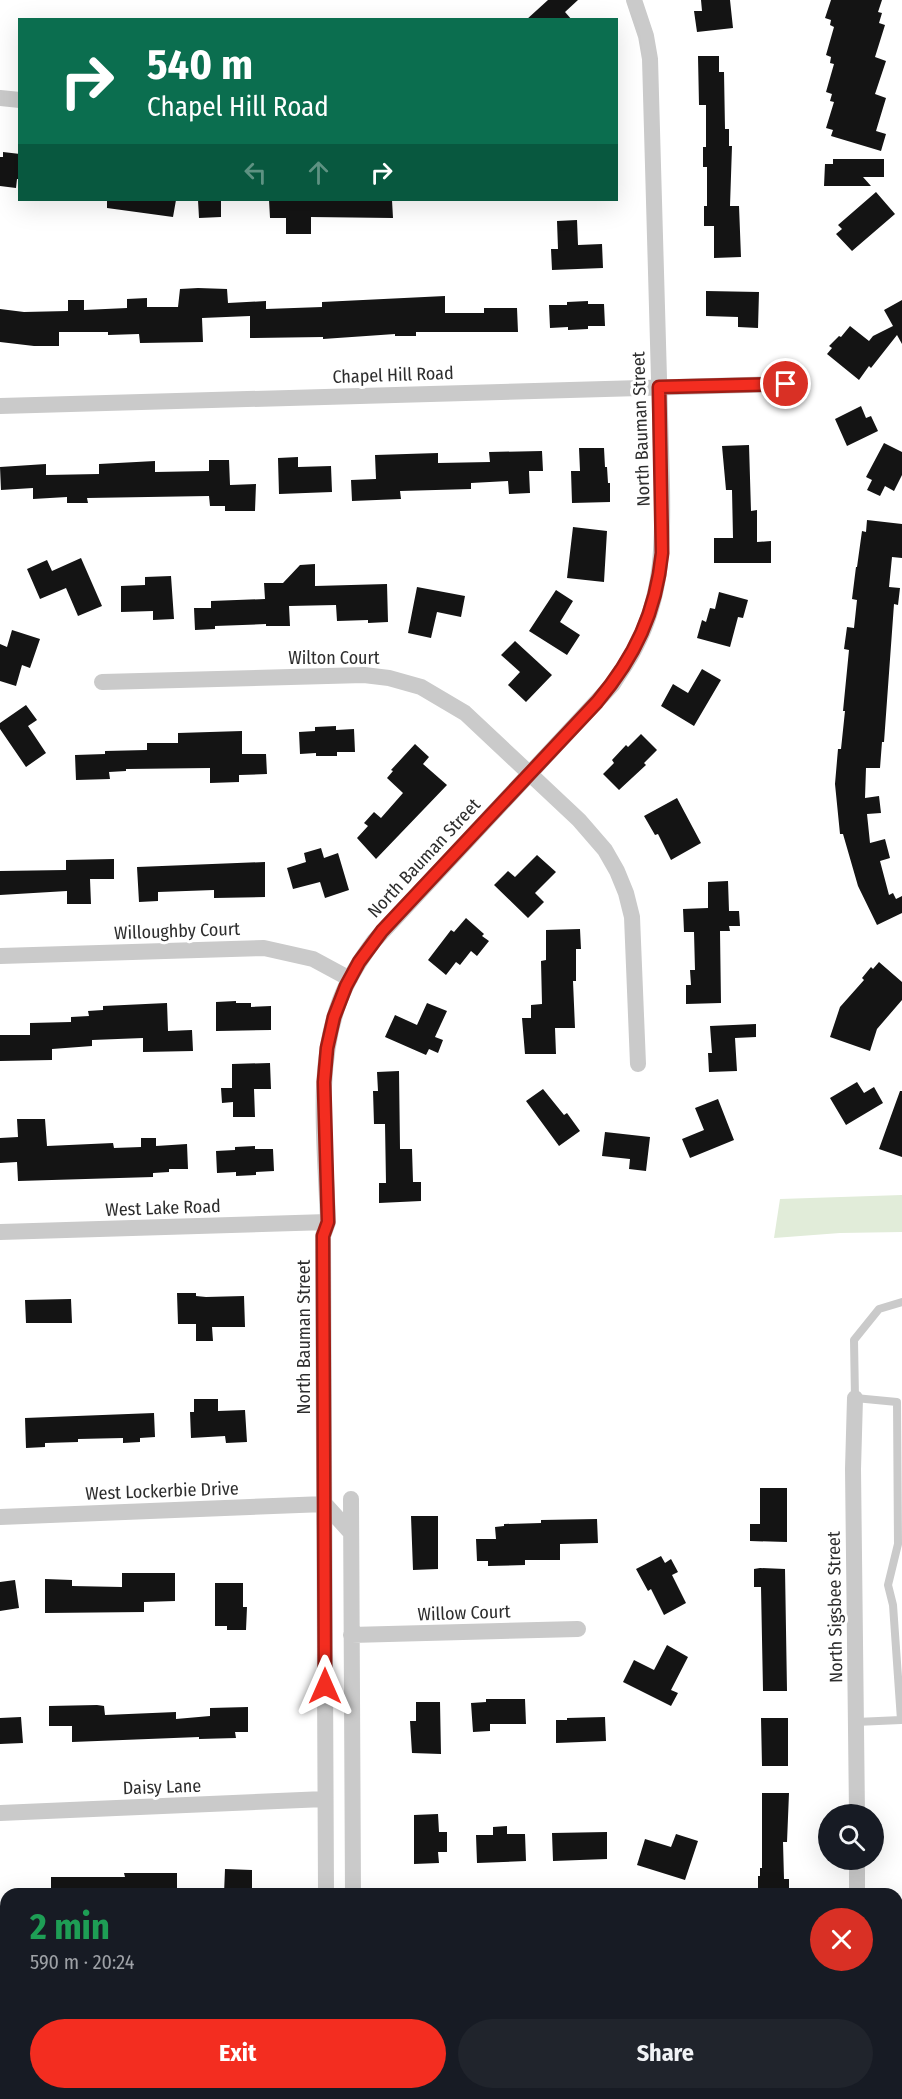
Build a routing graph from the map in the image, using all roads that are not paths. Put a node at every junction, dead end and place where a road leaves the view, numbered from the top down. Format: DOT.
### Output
graph roads {
  1 [pos="634,0"];
  2 [pos="0,98"];
  3 [pos="18,100"];
  4 [pos="786,384"];
  5 [pos="659,387"];
  6 [pos="0,406"];
  7 [pos="102,682"];
  8 [pos="530,773"];
  9 [pos="0,956"];
  10 [pos="350,979"];
  11 [pos="638,1064"];
  12 [pos="328,1222"];
  13 [pos="0,1232"];
  14 [pos="902,1302"];
  15 [pos="855,1398"];
  16 [pos="351,1499"];
  17 [pos="325,1504"];
  18 [pos="0,1517"];
  19 [pos="351,1533"];
  20 [pos="578,1629"];
  21 [pos="351,1635"];
  22 [pos="902,1721"];
  23 [pos="856,1722"];
  24 [pos="325,1799"];
  25 [pos="857,1804"];
  26 [pos="0,1813"];
  27 [pos="857,1870"];
  28 [pos="326,1888"];
  29 [pos="353,1888"];
  30 [pos="857,1888"];
  1 -- 5 [label="street, North Bauman Street"];
  2 -- 3 [label="street"];
  4 -- 5 [label="street, Chapel Hill Road"];
  5 -- 6 [label="street, Chapel Hill Road"];
  5 -- 8 [label="street, North Bauman Street"];
  7 -- 8 [label="street, Wilton Court"];
  8 -- 10 [label="street, North Bauman Street"];
  8 -- 11 [label="street, Wilton Court"];
  9 -- 10 [label="street, Willoughby Court"];
  10 -- 12 [label="street, North Bauman Street"];
  12 -- 13 [label="street, West Lake Road"];
  12 -- 17 [label="street, North Bauman Street"];
  14 -- 15 [label="lane"];
  15 -- 22 [label="lane"];
  15 -- 23 [label="street, North Sigsbee Street"];
  16 -- 19 [label="street"];
  17 -- 18 [label="street, West Lockerbie Drive"];
  17 -- 19 [label="street"];
  17 -- 24 [label="street, North Bauman Street"];
  19 -- 21 [label="street"];
  20 -- 21 [label="street, Willow Court"];
  21 -- 29 [label="street"];
  22 -- 23 [label="lane"];
  23 -- 25 [label="street, North Sigsbee Street"];
  24 -- 26 [label="street, Daisy Lane"];
  24 -- 28 [label="street, North Bauman Street"];
  27 -- 30 [label="street"];
}
